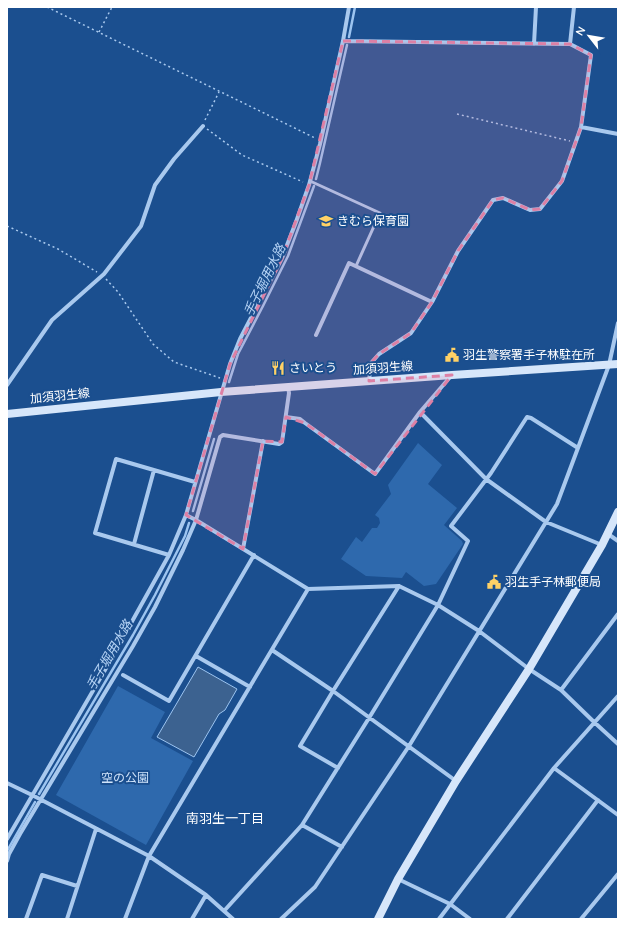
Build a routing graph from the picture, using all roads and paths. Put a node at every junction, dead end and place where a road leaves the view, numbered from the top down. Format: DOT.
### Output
graph roads {
  1 [pos="47,7"];
  2 [pos="112,7"];
  3 [pos="349,7"];
  4 [pos="536,7"];
  5 [pos="574,7"];
  6 [pos="99,33"];
  7 [pos="343,41"];
  8 [pos="534,44"];
  9 [pos="570,44"];
  10 [pos="219,92"];
  11 [pos="456,114"];
  12 [pos="203,126"];
  13 [pos="581,127"];
  14 [pos="618,134"];
  15 [pos="321,140"];
  16 [pos="576,142"];
  17 [pos="309,183"];
  18 [pos="7,226"];
  19 [pos="356,266"];
  20 [pos="103,275"];
  21 [pos="432,302"];
  22 [pos="618,323"];
  23 [pos="316,335"];
  24 [pos="618,364"];
  25 [pos="609,365"];
  26 [pos="452,375"];
  27 [pos="225,380"];
  28 [pos="368,381"];
  29 [pos="7,385"];
  30 [pos="288,387"];
  31 [pos="221,392"];
  32 [pos="420,412"];
  33 [pos="7,414"];
  34 [pos="286,417"];
  35 [pos="263,441"];
  36 [pos="578,448"];
  37 [pos="154,470"];
  38 [pos="486,479"];
  39 [pos="195,482"];
  40 [pos="618,512"];
  41 [pos="186,515"];
  42 [pos="196,520"];
  43 [pos="546,522"];
  44 [pos="608,534"];
  45 [pos="618,541"];
  46 [pos="134,544"];
  47 [pos="602,545"];
  48 [pos="243,549"];
  49 [pos="169,555"];
  50 [pos="254,555"];
  51 [pos="399,586"];
  52 [pos="308,589"];
  53 [pos="438,606"];
  54 [pos="618,614"];
  55 [pos="479,631"];
  56 [pos="272,650"];
  57 [pos="196,656"];
  58 [pos="529,669"];
  59 [pos="124,675"];
  60 [pos="250,687"];
  61 [pos="561,690"];
  62 [pos="333,691"];
  63 [pos="618,696"];
  64 [pos="370,718"];
  65 [pos="594,722"];
  66 [pos="618,744"];
  67 [pos="409,746"];
  68 [pos="338,768"];
  69 [pos="554,768"];
  70 [pos="456,781"];
  71 [pos="7,783"];
  72 [pos="32,795"];
  73 [pos="41,800"];
  74 [pos="598,800"];
  75 [pos="618,815"];
  76 [pos="302,825"];
  77 [pos="96,829"];
  78 [pos="7,839"];
  79 [pos="342,847"];
  80 [pos="150,856"];
  81 [pos="7,861"];
  82 [pos="618,876"];
  83 [pos="398,879"];
  84 [pos="77,886"];
  85 [pos="206,895"];
  86 [pos="450,904"];
  87 [pos="224,911"];
  88 [pos="26,919"];
  89 [pos="67,919"];
  90 [pos="125,919"];
  91 [pos="192,919"];
  92 [pos="233,919"];
  93 [pos="281,919"];
  94 [pos="378,919"];
  95 [pos="439,919"];
  96 [pos="470,919"];
  97 [pos="507,919"];
  98 [pos="581,919"];
  1 -- 6 [label="path"];
  2 -- 6 [label="path"];
  3 -- 7 [label="street"];
  4 -- 8 [label="street"];
  5 -- 9 [label="street"];
  6 -- 10 [label="path"];
  7 -- 8 [label="street"];
  7 -- 15 [label="street"];
  8 -- 9 [label="street"];
  9 -- 13 [label="street"];
  10 -- 12 [label="path"];
  10 -- 15 [label="path"];
  11 -- 16 [label="path"];
  12 -- 17 [label="path"];
  12 -- 20 [label="street"];
  13 -- 14 [label="street"];
  13 -- 16 [label="street"];
  15 -- 17 [label="street"];
  16 -- 21 [label="street"];
  17 -- 19 [label="lane"];
  17 -- 27 [label="street"];
  18 -- 20 [label="path"];
  19 -- 21 [label="street"];
  19 -- 23 [label="street"];
  20 -- 27 [label="path"];
  20 -- 29 [label="street"];
  21 -- 28 [label="street"];
  22 -- 25 [label="street"];
  24 -- 25 [label="main road, 加須羽生線"];
  25 -- 26 [label="main road, 加須羽生線"];
  25 -- 36 [label="street"];
  26 -- 28 [label="main road, 加須羽生線"];
  26 -- 32 [label="street"];
  27 -- 31 [label="street"];
  28 -- 30 [label="main road, 加須羽生線"];
  30 -- 31 [label="main road, 加須羽生線"];
  30 -- 34 [label="street"];
  31 -- 33 [label="main road, 加須羽生線"];
  31 -- 39 [label="street"];
  32 -- 34 [label="street"];
  32 -- 38 [label="street"];
  34 -- 35 [label="street"];
  35 -- 42 [label="street"];
  35 -- 48 [label="street"];
  36 -- 38 [label="street"];
  36 -- 43 [label="street"];
  37 -- 39 [label="street"];
  37 -- 46 [label="street"];
  37 -- 46 [label="street"];
  38 -- 43 [label="street"];
  38 -- 53 [label="street"];
  39 -- 41 [label="street"];
  40 -- 44 [label="main road"];
  41 -- 42 [label="street"];
  41 -- 49 [label="street"];
  42 -- 48 [label="street"];
  42 -- 73 [label="street"];
  43 -- 47 [label="street"];
  43 -- 55 [label="street"];
  44 -- 45 [label="street"];
  44 -- 47 [label="main road"];
  46 -- 49 [label="street"];
  47 -- 58 [label="main road"];
  48 -- 50 [label="street"];
  49 -- 72 [label="street"];
  50 -- 52 [label="street"];
  50 -- 57 [label="street"];
  51 -- 52 [label="street"];
  51 -- 53 [label="street"];
  51 -- 62 [label="street"];
  52 -- 56 [label="street"];
  53 -- 55 [label="street"];
  53 -- 64 [label="street"];
  54 -- 61 [label="street"];
  55 -- 58 [label="street"];
  55 -- 67 [label="street"];
  56 -- 60 [label="street"];
  56 -- 62 [label="street"];
  57 -- 59 [label="street"];
  57 -- 60 [label="street"];
  58 -- 61 [label="street"];
  58 -- 70 [label="main road"];
  60 -- 80 [label="street"];
  61 -- 65 [label="street"];
  62 -- 64 [label="street"];
  62 -- 68 [label="street"];
  63 -- 65 [label="street"];
  64 -- 67 [label="street"];
  64 -- 68 [label="street"];
  65 -- 66 [label="street"];
  65 -- 69 [label="street"];
  67 -- 70 [label="street"];
  67 -- 79 [label="street"];
  68 -- 76 [label="street"];
  69 -- 74 [label="street"];
  69 -- 86 [label="street"];
  70 -- 83 [label="main road"];
  71 -- 72 [label="street"];
  72 -- 73 [label="street"];
  72 -- 78 [label="street"];
  73 -- 77 [label="street"];
  73 -- 81 [label="street"];
  74 -- 75 [label="street"];
  74 -- 97 [label="street"];
  76 -- 79 [label="street"];
  76 -- 87 [label="street"];
  77 -- 80 [label="street"];
  77 -- 84 [label="street"];
  79 -- 93 [label="street"];
  80 -- 85 [label="street"];
  80 -- 90 [label="street"];
  82 -- 98 [label="street"];
  83 -- 86 [label="street"];
  83 -- 94 [label="main road"];
  84 -- 88 [label="street"];
  84 -- 89 [label="street"];
  85 -- 87 [label="street"];
  85 -- 91 [label="street"];
  86 -- 95 [label="street"];
  86 -- 96 [label="street"];
  87 -- 92 [label="street"];
}
